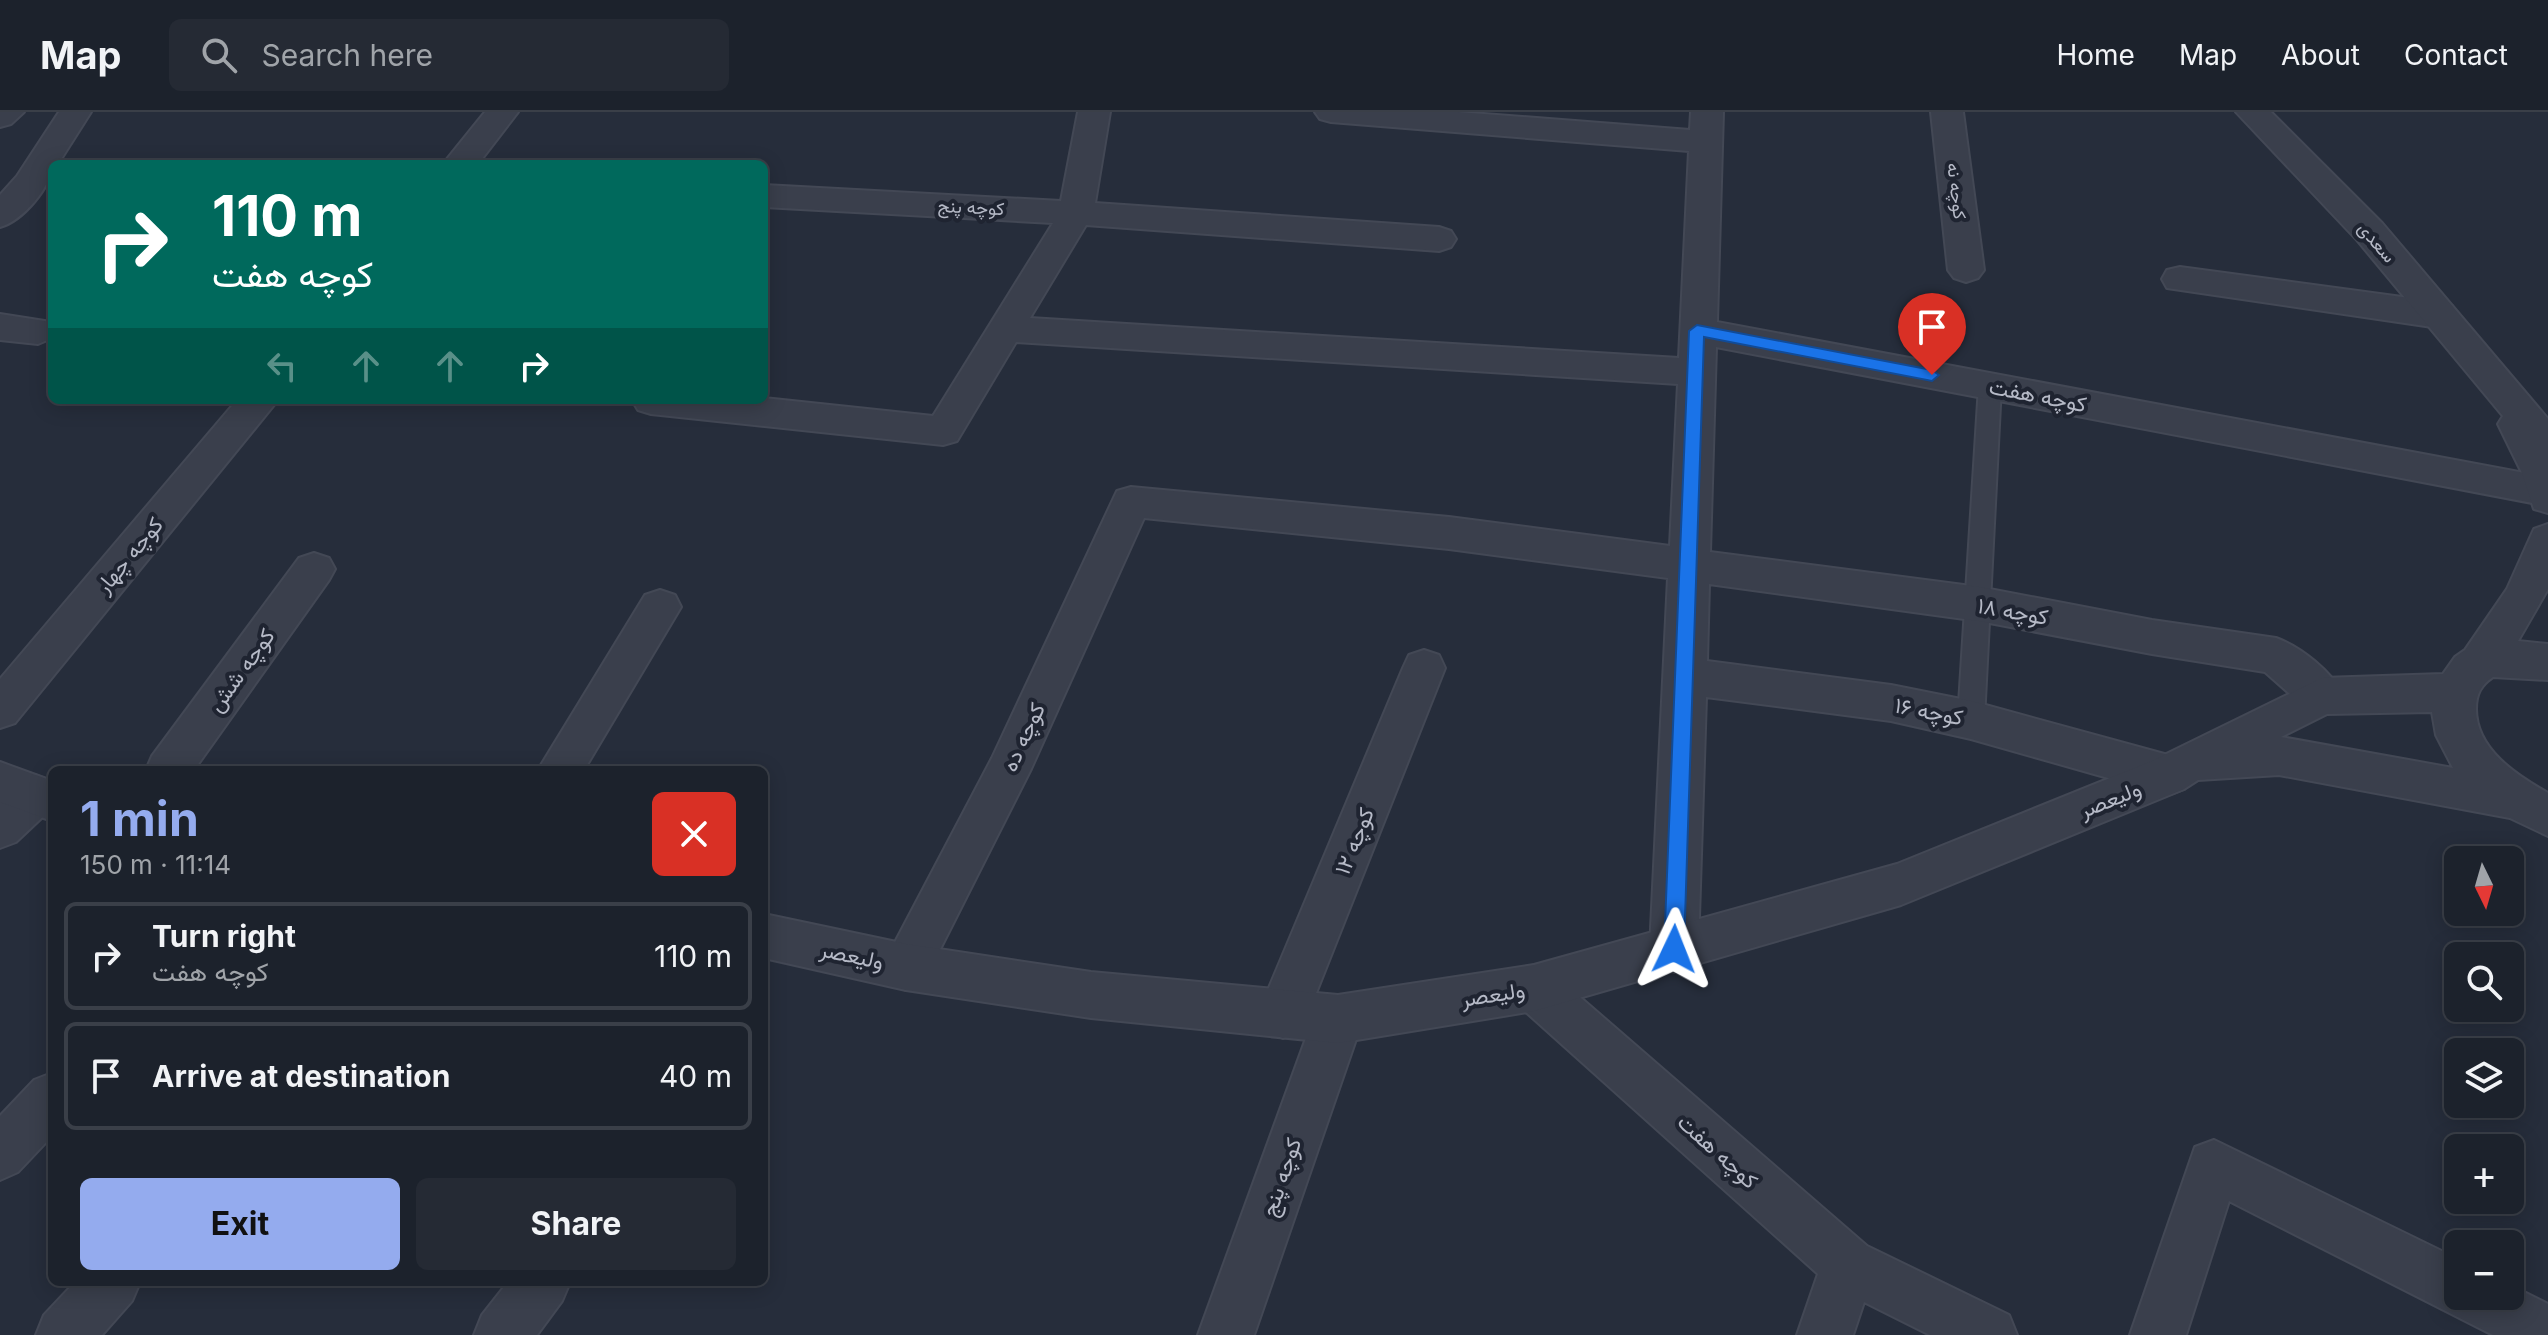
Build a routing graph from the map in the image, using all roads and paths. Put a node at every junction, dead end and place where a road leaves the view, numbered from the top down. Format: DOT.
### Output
graph roads {
  1 [pos="8,112"];
  2 [pos="75,112"];
  3 [pos="502,112"];
  4 [pos="1094,112"];
  5 [pos="1331,112"];
  6 [pos="1947,112"];
  7 [pos="2252,112"];
  8 [pos="0,117"];
  9 [pos="1706,127"];
  10 [pos="463,160"];
  11 [pos="768,196"];
  12 [pos="1076,213"];
  13 [pos="0,216"];
  14 [pos="1439,239"];
  15 [pos="1966,270"];
  16 [pos="2180,279"];
  17 [pos="2439,315"];
  18 [pos="0,327"];
  19 [pos="1007,329"];
  20 [pos="38,331"];
  21 [pos="1697,331"];
  22 [pos="1696,372"];
  23 [pos="2494,379"];
  24 [pos="1990,386"];
  25 [pos="256,404"];
  26 [pos="689,404"];
  27 [pos="2548,446"];
  28 [pos="2547,495"];
  29 [pos="1131,502"];
  30 [pos="2548,540"];
  31 [pos="1688,565"];
  32 [pos="314,569"];
  33 [pos="1979,604"];
  34 [pos="660,607"];
  35 [pos="2548,662"];
  36 [pos="1424,668"];
  37 [pos="1684,676"];
  38 [pos="2468,677"];
  39 [pos="2322,696"];
  40 [pos="0,710"];
  41 [pos="1971,720"];
  42 [pos="171,766"];
  43 [pos="562,766"];
  44 [pos="2179,768"];
  45 [pos="29,793"];
  46 [pos="2532,808"];
  47 [pos="0,828"];
  48 [pos="768,937"];
  49 [pos="1674,949"];
  50 [pos="906,967"];
  51 [pos="1534,988"];
  52 [pos="1283,1014"];
  53 [pos="1338,1019"];
  54 [pos="48,1102"];
  55 [pos="0,1154"];
  56 [pos="1848,1265"];
  57 [pos="2444,1281"];
  58 [pos="109,1286"];
  59 [pos="540,1286"];
  60 [pos="2501,1310"];
  61 [pos="2548,1333"];
  62 [pos="64,1335"];
  63 [pos="502,1335"];
  64 [pos="1226,1335"];
  65 [pos="1825,1335"];
  66 [pos="1989,1335"];
  67 [pos="2158,1335"];
  1 -- 8 [label="street"];
  2 -- 13 [label="street"];
  3 -- 10 [label="street"];
  4 -- 12 [label="street"];
  5 -- 9 [label="street"];
  6 -- 15 [label="street, کوچه نه"];
  7 -- 17 [label="street, سعدی"];
  9 -- 21 [label="street"];
  11 -- 12 [label="street, کوچه پنج"];
  12 -- 14 [label="street, کوچه پنج"];
  12 -- 19 [label="street"];
  16 -- 17 [label="street"];
  17 -- 23 [label="street, سعدی"];
  18 -- 20 [label="street"];
  19 -- 22 [label="street"];
  19 -- 26 [label="street"];
  21 -- 22 [label="street"];
  21 -- 24 [label="street, کوچه هفت"];
  22 -- 31 [label="street"];
  23 -- 27 [label="street"];
  23 -- 28 [label="street"];
  24 -- 28 [label="street, کوچه هفت"];
  24 -- 33 [label="lane"];
  25 -- 40 [label="street, کوچه چهار"];
  29 -- 31 [label="street, کوچه ۱۸"];
  29 -- 50 [label="street, کوچه ده"];
  30 -- 38 [label="street"];
  31 -- 33 [label="street, کوچه ۱۸"];
  31 -- 37 [label="street"];
  32 -- 42 [label="street, کوچه شش"];
  33 -- 39 [label="street, کوچه ۱۸"];
  33 -- 41 [label="lane"];
  34 -- 43 [label="street"];
  35 -- 38 [label="street, ولیعصر"];
  36 -- 52 [label="street, کوچه ۱۲"];
  37 -- 41 [label="street, کوچه ۱۶"];
  37 -- 49 [label="street"];
  38 -- 39 [label="street, ولیعصر"];
  38 -- 46 [label="street"];
  39 -- 44 [label="street, ولیعصر"];
  41 -- 44 [label="street, کوچه ۱۶"];
  44 -- 46 [label="street, ولیعصر"];
  44 -- 49 [label="street, ولیعصر"];
  45 -- 47 [label="street"];
  48 -- 50 [label="street, ولیعصر"];
  49 -- 51 [label="street, ولیعصر"];
  50 -- 52 [label="street, ولیعصر"];
  51 -- 53 [label="street, ولیعصر"];
  51 -- 56 [label="street, کوچه هفت"];
  52 -- 53 [label="street, ولیعصر"];
  53 -- 64 [label="street, کوچه پنج"];
  54 -- 55 [label="street"];
  56 -- 65 [label="street"];
  56 -- 66 [label="street, کوچه هفت"];
  57 -- 67 [label="street"];
  58 -- 62 [label="street"];
  59 -- 63 [label="street"];
  60 -- 61 [label="street"];
}
